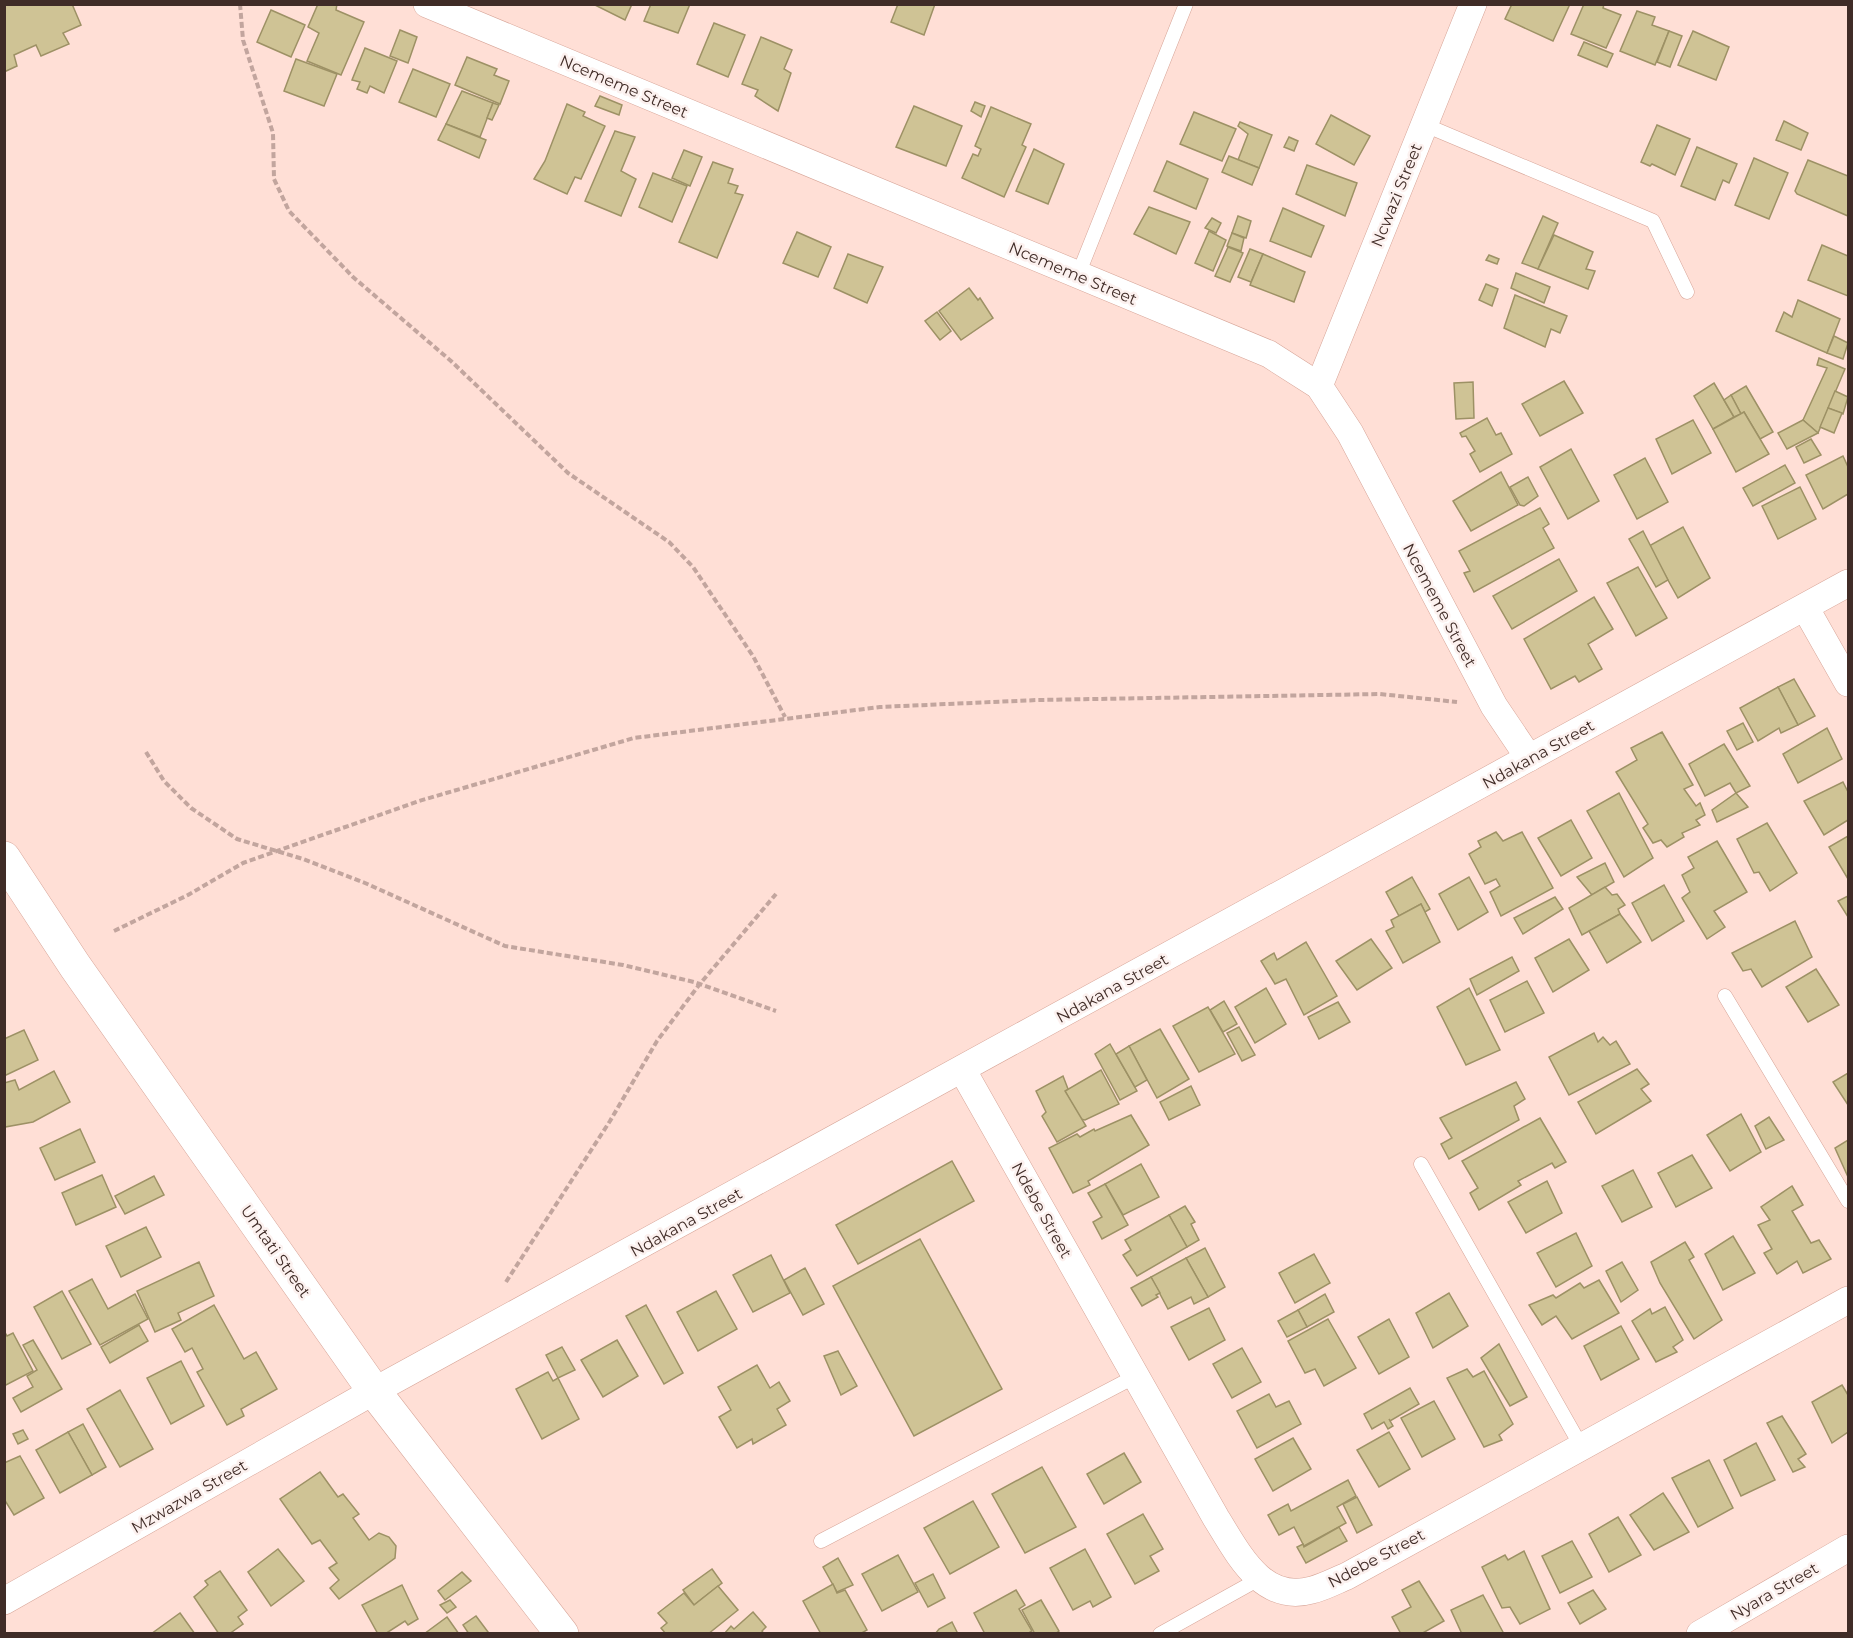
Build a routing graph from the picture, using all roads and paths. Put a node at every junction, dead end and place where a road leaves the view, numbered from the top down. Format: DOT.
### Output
graph roads {
  1 [pos="240,4"];
  2 [pos="1186,4"];
  3 [pos="1473,4"];
  4 [pos="434,6"];
  5 [pos="1425,125"];
  6 [pos="1078,275"];
  7 [pos="1687,292"];
  8 [pos="1318,386"];
  9 [pos="1848,583"];
  10 [pos="1806,609"];
  11 [pos="1848,683"];
  12 [pos="1494,706"];
  13 [pos="785,717"];
  14 [pos="146,752"];
  15 [pos="1529,758"];
  16 [pos="277,851"];
  17 [pos="4,858"];
  18 [pos="776,894"];
  19 [pos="114,931"];
  20 [pos="699,985"];
  21 [pos="1725,996"];
  22 [pos="776,1011"];
  23 [pos="963,1071"];
  24 [pos="1421,1164"];
  25 [pos="1848,1201"];
  26 [pos="1848,1300"];
  27 [pos="482,1333"];
  28 [pos="1136,1376"];
  29 [pos="374,1391"];
  30 [pos="1581,1446"];
  31 [pos="821,1541"];
  32 [pos="1848,1548"];
  33 [pos="1258,1579"];
  34 [pos="4,1601"];
  35 [pos="562,1634"];
  36 [pos="1160,1634"];
  37 [pos="1700,1634"];
  1 -- 13 [label="path"];
  2 -- 6 [label="lane"];
  3 -- 5 [label="street, Ncwazi Street"];
  4 -- 6 [label="street, Ncememe Street"];
  5 -- 7 [label="lane"];
  5 -- 8 [label="street, Ncwazi Street"];
  6 -- 8 [label="street, Ncememe Street"];
  8 -- 12 [label="street, Ncememe Street"];
  9 -- 10 [label="street, Ndakana Street"];
  10 -- 11 [label="street"];
  10 -- 15 [label="street, Ndakana Street"];
  12 -- 13 [label="path"];
  12 -- 15 [label="street, Ncememe Street"];
  13 -- 16 [label="path"];
  14 -- 16 [label="path"];
  15 -- 23 [label="street, Ndakana Street"];
  16 -- 19 [label="path"];
  16 -- 20 [label="path"];
  17 -- 29 [label="street, Umtati Street"];
  18 -- 20 [label="path"];
  20 -- 22 [label="path"];
  20 -- 27 [label="path"];
  21 -- 25 [label="lane"];
  23 -- 27 [label="street, Ndakana Street"];
  23 -- 28 [label="street, Ndebe Street"];
  24 -- 30 [label="lane"];
  26 -- 30 [label="street, Ndebe Street"];
  27 -- 29 [label="street, Ndakana Street"];
  28 -- 31 [label="lane"];
  28 -- 33 [label="street, Ndebe Street"];
  29 -- 34 [label="street, Mzwazwa Street"];
  29 -- 35 [label="street, Umtati Street"];
  30 -- 33 [label="street, Ndebe Street"];
  32 -- 37 [label="street, Nyara Street"];
  33 -- 36 [label="lane"];
}
